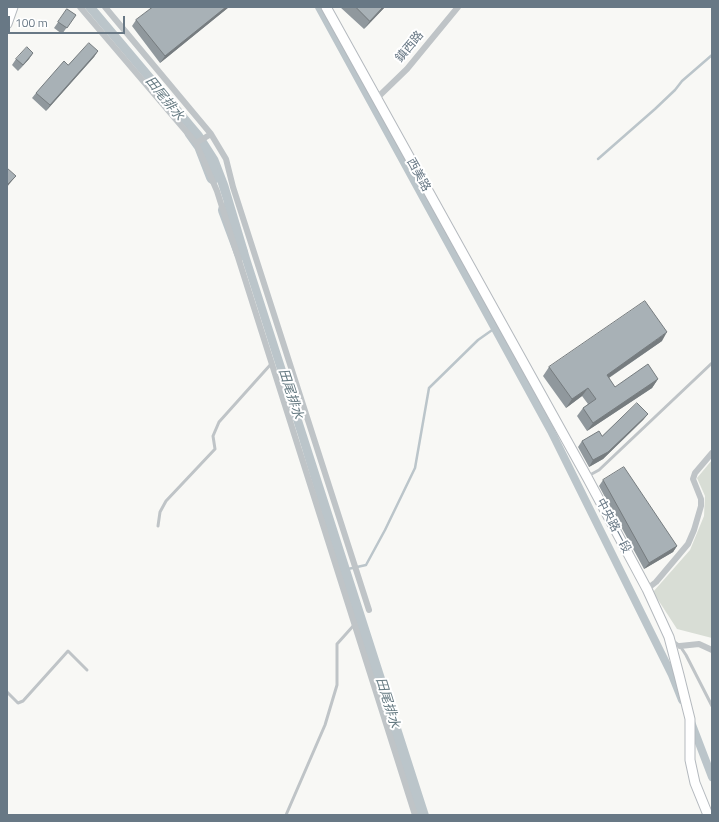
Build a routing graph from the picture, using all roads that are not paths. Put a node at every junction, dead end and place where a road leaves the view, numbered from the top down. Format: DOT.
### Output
graph roads {
  1 [pos="13,7"];
  2 [pos="80,7"];
  3 [pos="105,7"];
  4 [pos="326,7"];
  5 [pos="458,7"];
  6 [pos="7,24"];
  7 [pos="376,99"];
  8 [pos="211,134"];
  9 [pos="196,143"];
  10 [pos="512,342"];
  11 [pos="712,363"];
  12 [pos="271,364"];
  13 [pos="712,454"];
  14 [pos="587,477"];
  15 [pos="158,526"];
  16 [pos="647,589"];
  17 [pos="369,610"];
  18 [pos="354,625"];
  19 [pos="669,637"];
  20 [pos="680,646"];
  21 [pos="712,650"];
  22 [pos="87,670"];
  23 [pos="7,692"];
  24 [pos="712,706"];
  25 [pos="286,815"];
  26 [pos="415,815"];
  27 [pos="708,815"];
  1 -- 6 [label="street"];
  2 -- 9 [label="street"];
  3 -- 8 [label="street"];
  4 -- 7 [label="street, 西美路"];
  5 -- 7 [label="street, 鎮西路"];
  7 -- 10 [label="street, 西美路"];
  8 -- 9 [label="street"];
  8 -- 17 [label="street"];
  9 -- 12 [label="street"];
  10 -- 14 [label="street, 中央路一段"];
  11 -- 14 [label="lane"];
  12 -- 15 [label="lane"];
  12 -- 18 [label="street"];
  13 -- 16 [label="street"];
  14 -- 16 [label="street, 中央路一段"];
  16 -- 19 [label="street, 中央路一段"];
  18 -- 25 [label="lane"];
  18 -- 26 [label="street"];
  19 -- 20 [label="lane"];
  19 -- 27 [label="street, 中央路一段"];
  20 -- 21 [label="street"];
  20 -- 24 [label="lane"];
  22 -- 23 [label="lane"];
}
